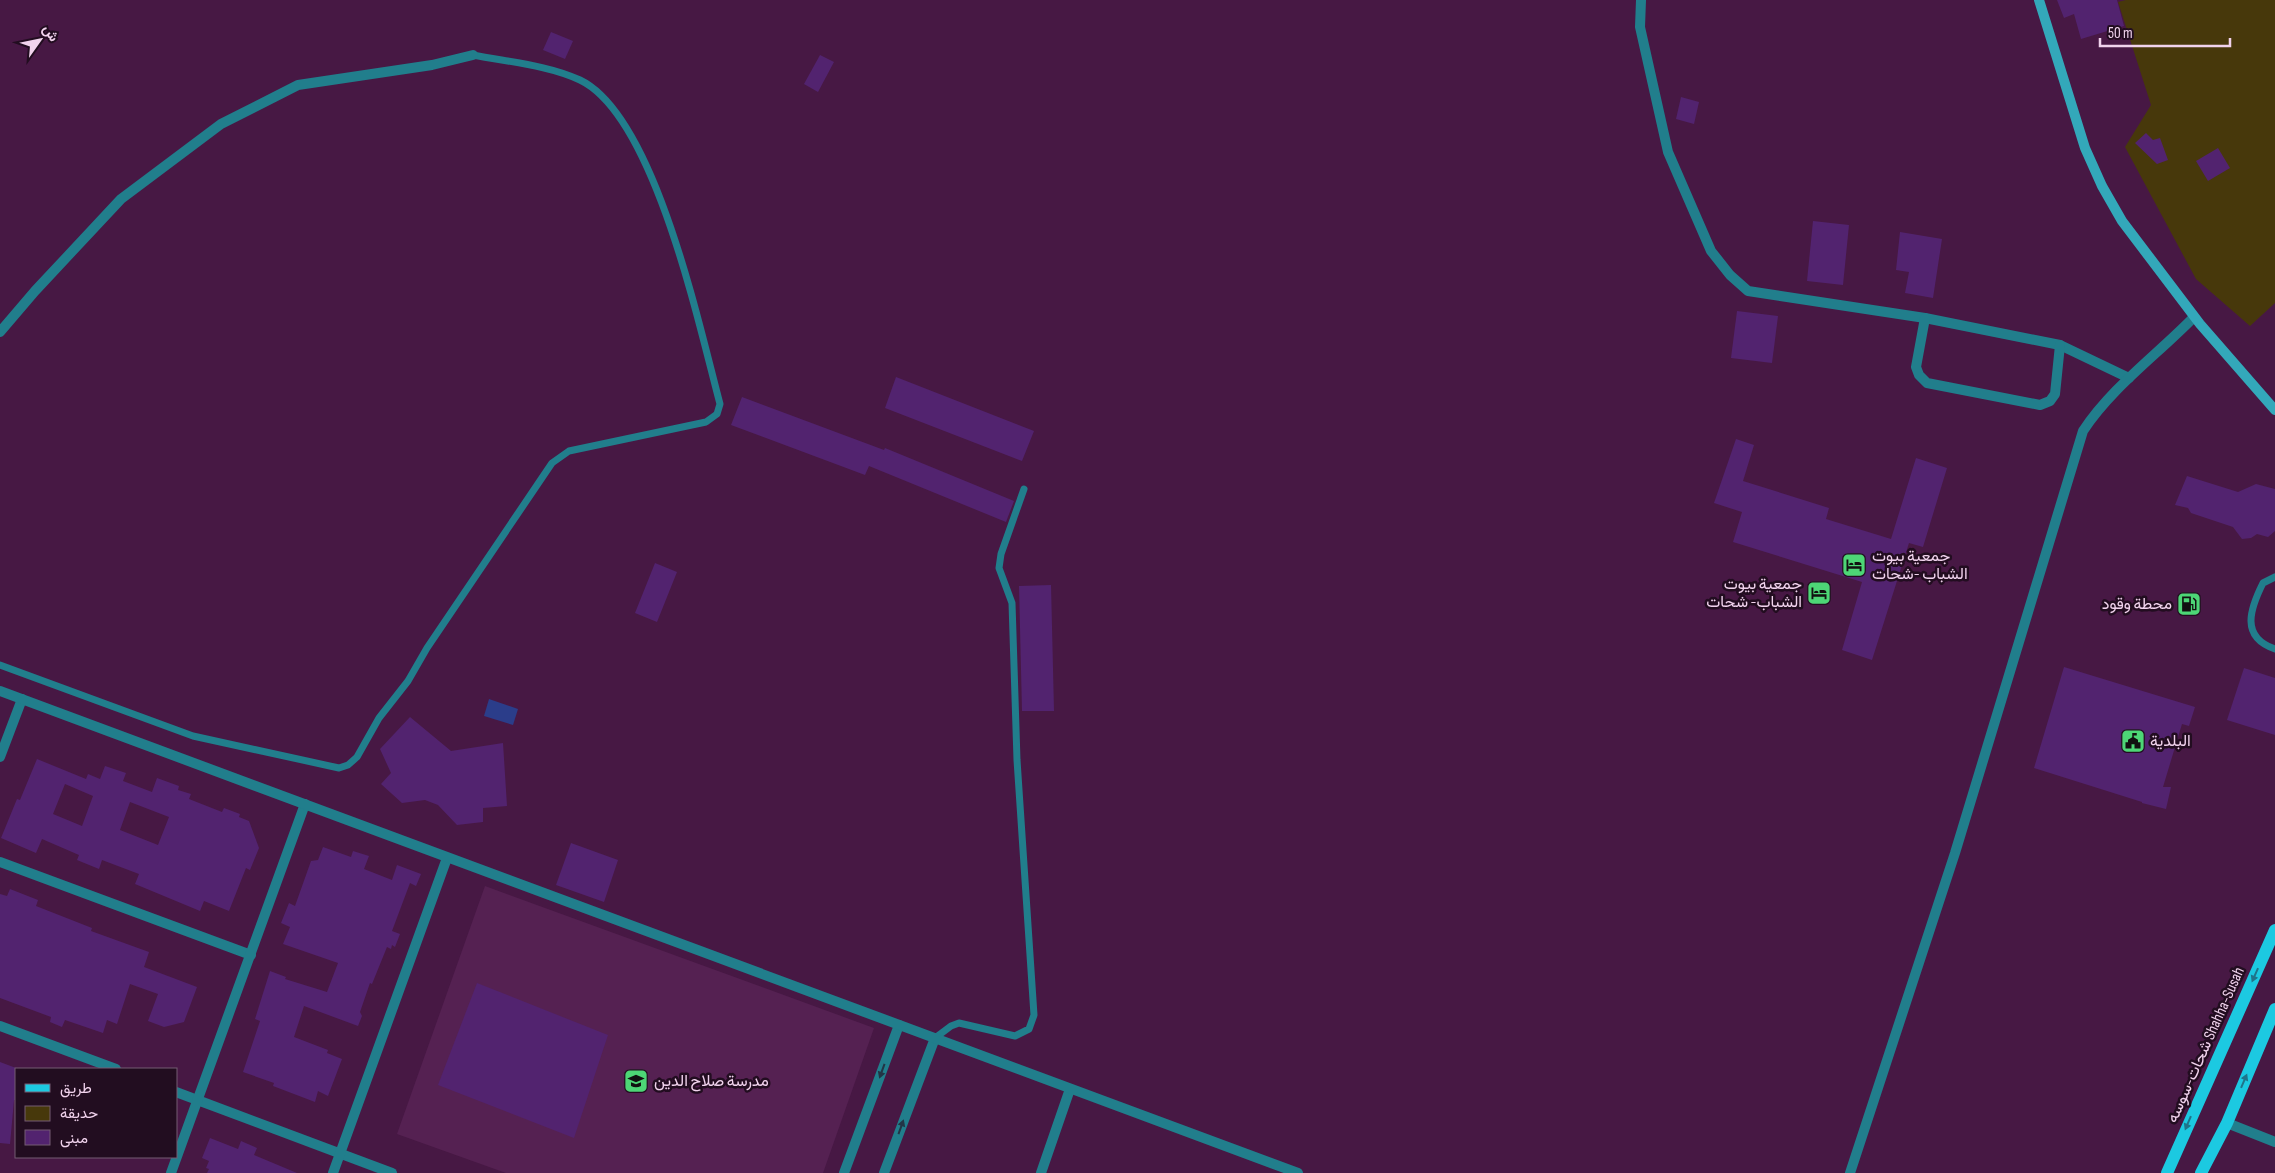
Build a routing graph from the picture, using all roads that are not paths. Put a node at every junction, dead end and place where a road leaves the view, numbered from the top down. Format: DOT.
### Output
graph roads {
  1 [pos="1641,0"];
  2 [pos="2039,0"];
  3 [pos="473,55"];
  4 [pos="2194,317"];
  5 [pos="1924,318"];
  6 [pos="0,332"];
  7 [pos="2060,345"];
  8 [pos="2129,378"];
  9 [pos="2275,410"];
  10 [pos="1024,489"];
  11 [pos="2275,577"];
  12 [pos="2275,650"];
  13 [pos="0,665"];
  14 [pos="0,691"];
  15 [pos="22,699"];
  16 [pos="0,757"];
  17 [pos="305,804"];
  18 [pos="446,858"];
  19 [pos="0,862"];
  20 [pos="2275,930"];
  21 [pos="252,955"];
  22 [pos="2275,1009"];
  23 [pos="900,1025"];
  24 [pos="0,1026"];
  25 [pos="935,1038"];
  26 [pos="113,1068"];
  27 [pos="1070,1088"];
  28 [pos="178,1093"];
  29 [pos="197,1100"];
  30 [pos="2226,1123"];
  31 [pos="2275,1142"];
  32 [pos="178,1153"];
  33 [pos="339,1154"];
  34 [pos="176,1158"];
  35 [pos="171,1173"];
  36 [pos="333,1173"];
  37 [pos="392,1173"];
  38 [pos="844,1173"];
  39 [pos="884,1173"];
  40 [pos="1041,1173"];
  41 [pos="1298,1173"];
  42 [pos="1850,1173"];
  43 [pos="2167,1173"];
  44 [pos="2201,1173"];
  1 -- 5 [label="street"];
  2 -- 4 [label="main road"];
  3 -- 6 [label="street"];
  3 -- 13 [label="lane"];
  4 -- 8 [label="street"];
  4 -- 9 [label="main road"];
  5 -- 7 [label="street"];
  5 -- 7 [label="street"];
  7 -- 8 [label="street"];
  8 -- 42 [label="street"];
  10 -- 25 [label="lane"];
  11 -- 12 [label="lane"];
  14 -- 15 [label="street"];
  15 -- 16 [label="street"];
  15 -- 17 [label="street"];
  17 -- 18 [label="street"];
  17 -- 21 [label="street"];
  18 -- 23 [label="street"];
  18 -- 33 [label="street"];
  19 -- 21 [label="street"];
  20 -- 43 [label="main road, شحات-سوسه Shahha-Susah, one-way"];
  21 -- 29 [label="street"];
  30 -- 22 [label="main road, one-way"];
  23 -- 25 [label="street"];
  23 -- 38 [label="street, one-way"];
  24 -- 26 [label="street"];
  25 -- 27 [label="street"];
  39 -- 25 [label="street, one-way"];
  27 -- 40 [label="street"];
  27 -- 41 [label="street"];
  28 -- 29 [label="street"];
  29 -- 32 [label="street"];
  29 -- 33 [label="street"];
  30 -- 31 [label="street"];
  30 -- 44 [label="main road"];
  33 -- 36 [label="street"];
  33 -- 37 [label="street"];
  34 -- 35 [label="street"];
}
